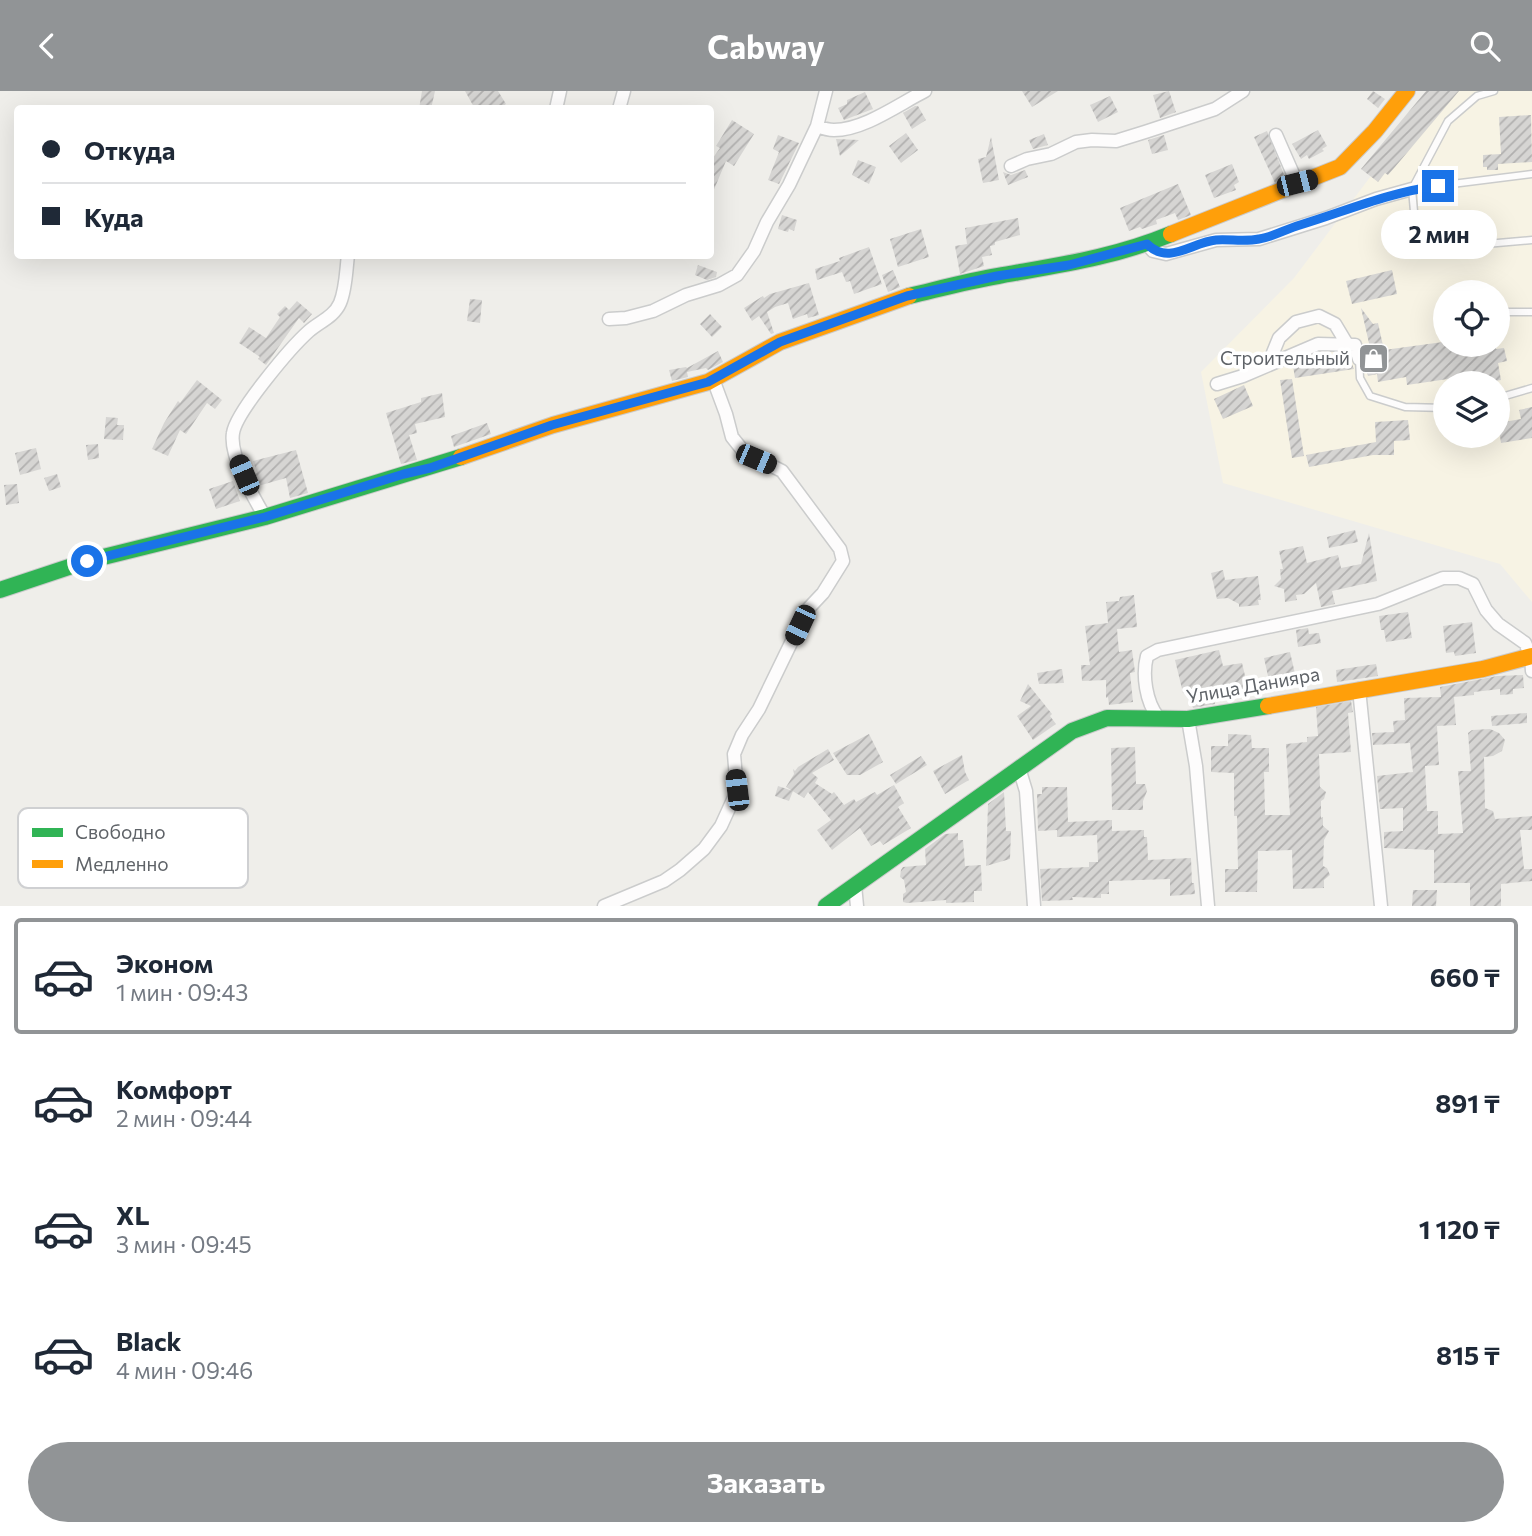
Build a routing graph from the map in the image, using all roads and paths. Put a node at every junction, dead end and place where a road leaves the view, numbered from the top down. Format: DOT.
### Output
graph roads {
  1 [pos="826,91"];
  2 [pos="925,91"];
  3 [pos="1244,91"];
  4 [pos="1407,91"];
  5 [pos="1490,91"];
  6 [pos="817,126"];
  7 [pos="1276,135"];
  8 [pos="1011,166"];
  9 [pos="1532,174"];
  10 [pos="1297,183"];
  11 [pos="1412,189"];
  12 [pos="1532,240"];
  13 [pos="1147,244"];
  14 [pos="347,259"];
  15 [pos="1510,312"];
  16 [pos="1532,312"];
  17 [pos="609,319"];
  18 [pos="1347,344"];
  19 [pos="1359,359"];
  20 [pos="1268,365"];
  21 [pos="713,379"];
  22 [pos="1217,384"];
  23 [pos="1532,388"];
  24 [pos="1510,394"];
  25 [pos="1433,408"];
  26 [pos="265,517"];
  27 [pos="0,590"];
  28 [pos="1531,661"];
  29 [pos="1359,689"];
  30 [pos="1158,717"];
  31 [pos="1188,719"];
  32 [pos="1019,768"];
  33 [pos="855,884"];
  34 [pos="604,906"];
  35 [pos="826,906"];
  36 [pos="857,906"];
  37 [pos="1034,906"];
  38 [pos="1208,906"];
  39 [pos="1381,906"];
  1 -- 6 [label="street"];
  2 -- 6 [label="street"];
  3 -- 8 [label="street"];
  4 -- 10 [label="street"];
  5 -- 11 [label="lane"];
  6 -- 17 [label="street"];
  7 -- 10 [label="street"];
  9 -- 11 [label="lane"];
  10 -- 13 [label="street"];
  11 -- 12 [label="lane"];
  11 -- 13 [label="street"];
  13 -- 21 [label="street"];
  14 -- 26 [label="street"];
  15 -- 16 [label="lane"];
  18 -- 19 [label="street"];
  18 -- 20 [label="street"];
  18 -- 20 [label="street"];
  19 -- 25 [label="lane"];
  20 -- 22 [label="street"];
  21 -- 26 [label="street"];
  21 -- 34 [label="street"];
  23 -- 24 [label="lane"];
  26 -- 27 [label="street"];
  28 -- 29 [label="street, Улица Данияра"];
  28 -- 30 [label="street"];
  29 -- 31 [label="street, Улица Данияра"];
  29 -- 39 [label="street"];
  30 -- 31 [label="street, Улица Данияра"];
  30 -- 32 [label="street, Улица Данияра"];
  31 -- 38 [label="street"];
  32 -- 33 [label="street, Улица Данияра"];
  32 -- 37 [label="street"];
  33 -- 35 [label="street, Улица Данияра"];
  33 -- 36 [label="street"];
}
